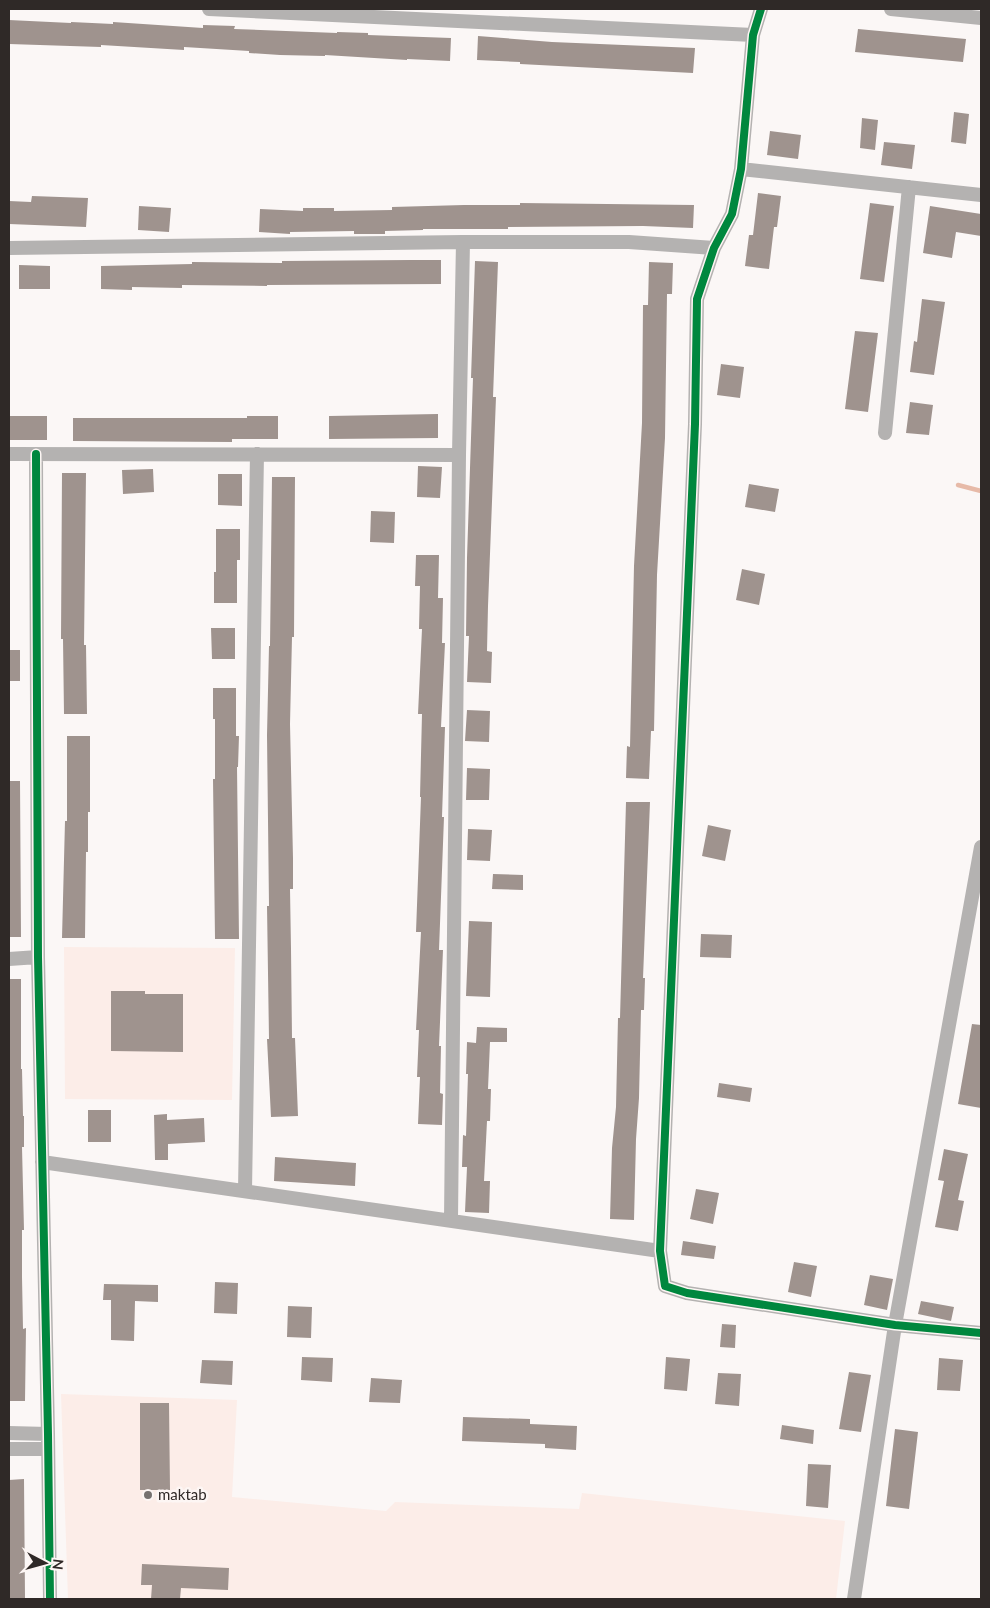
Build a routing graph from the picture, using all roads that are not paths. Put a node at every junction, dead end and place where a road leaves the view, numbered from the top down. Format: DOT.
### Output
graph roads {
  1 [pos="209,9"];
  2 [pos="761,9"];
  3 [pos="891,9"];
  4 [pos="298,11"];
  5 [pos="981,18"];
  6 [pos="753,35"];
  7 [pos="741,169"];
  8 [pos="910,187"];
  9 [pos="981,195"];
  10 [pos="463,242"];
  11 [pos="9,248"];
  12 [pos="714,248"];
  13 [pos="885,433"];
  14 [pos="9,454"];
  15 [pos="36,454"];
  16 [pos="257,454"];
  17 [pos="459,456"];
  18 [pos="981,847"];
  19 [pos="975,915"];
  20 [pos="38,957"];
  21 [pos="9,958"];
  22 [pos="42,1162"];
  23 [pos="245,1191"];
  24 [pos="451,1220"];
  25 [pos="660,1251"];
  26 [pos="895,1325"];
  27 [pos="981,1333"];
  28 [pos="9,1433"];
  29 [pos="48,1434"];
  30 [pos="9,1449"];
  31 [pos="48,1449"];
  32 [pos="50,1599"];
  33 [pos="854,1599"];
  1 -- 4 [label="street"];
  2 -- 6 [label="street"];
  3 -- 5 [label="street"];
  4 -- 6 [label="street"];
  6 -- 7 [label="street"];
  7 -- 8 [label="street"];
  7 -- 12 [label="street"];
  8 -- 9 [label="street"];
  8 -- 13 [label="street"];
  10 -- 11 [label="street"];
  10 -- 12 [label="street"];
  10 -- 17 [label="street"];
  12 -- 25 [label="street"];
  14 -- 15 [label="street"];
  15 -- 16 [label="street"];
  15 -- 20 [label="street"];
  16 -- 17 [label="street"];
  16 -- 23 [label="street"];
  17 -- 24 [label="street"];
  18 -- 19 [label="street"];
  19 -- 26 [label="street"];
  20 -- 21 [label="street"];
  20 -- 22 [label="street"];
  22 -- 23 [label="street"];
  22 -- 29 [label="street"];
  23 -- 24 [label="street"];
  24 -- 25 [label="street"];
  25 -- 26 [label="street"];
  26 -- 27 [label="street"];
  26 -- 33 [label="street"];
  28 -- 29 [label="street"];
  29 -- 31 [label="street"];
  30 -- 31 [label="street"];
  31 -- 32 [label="street"];
}
